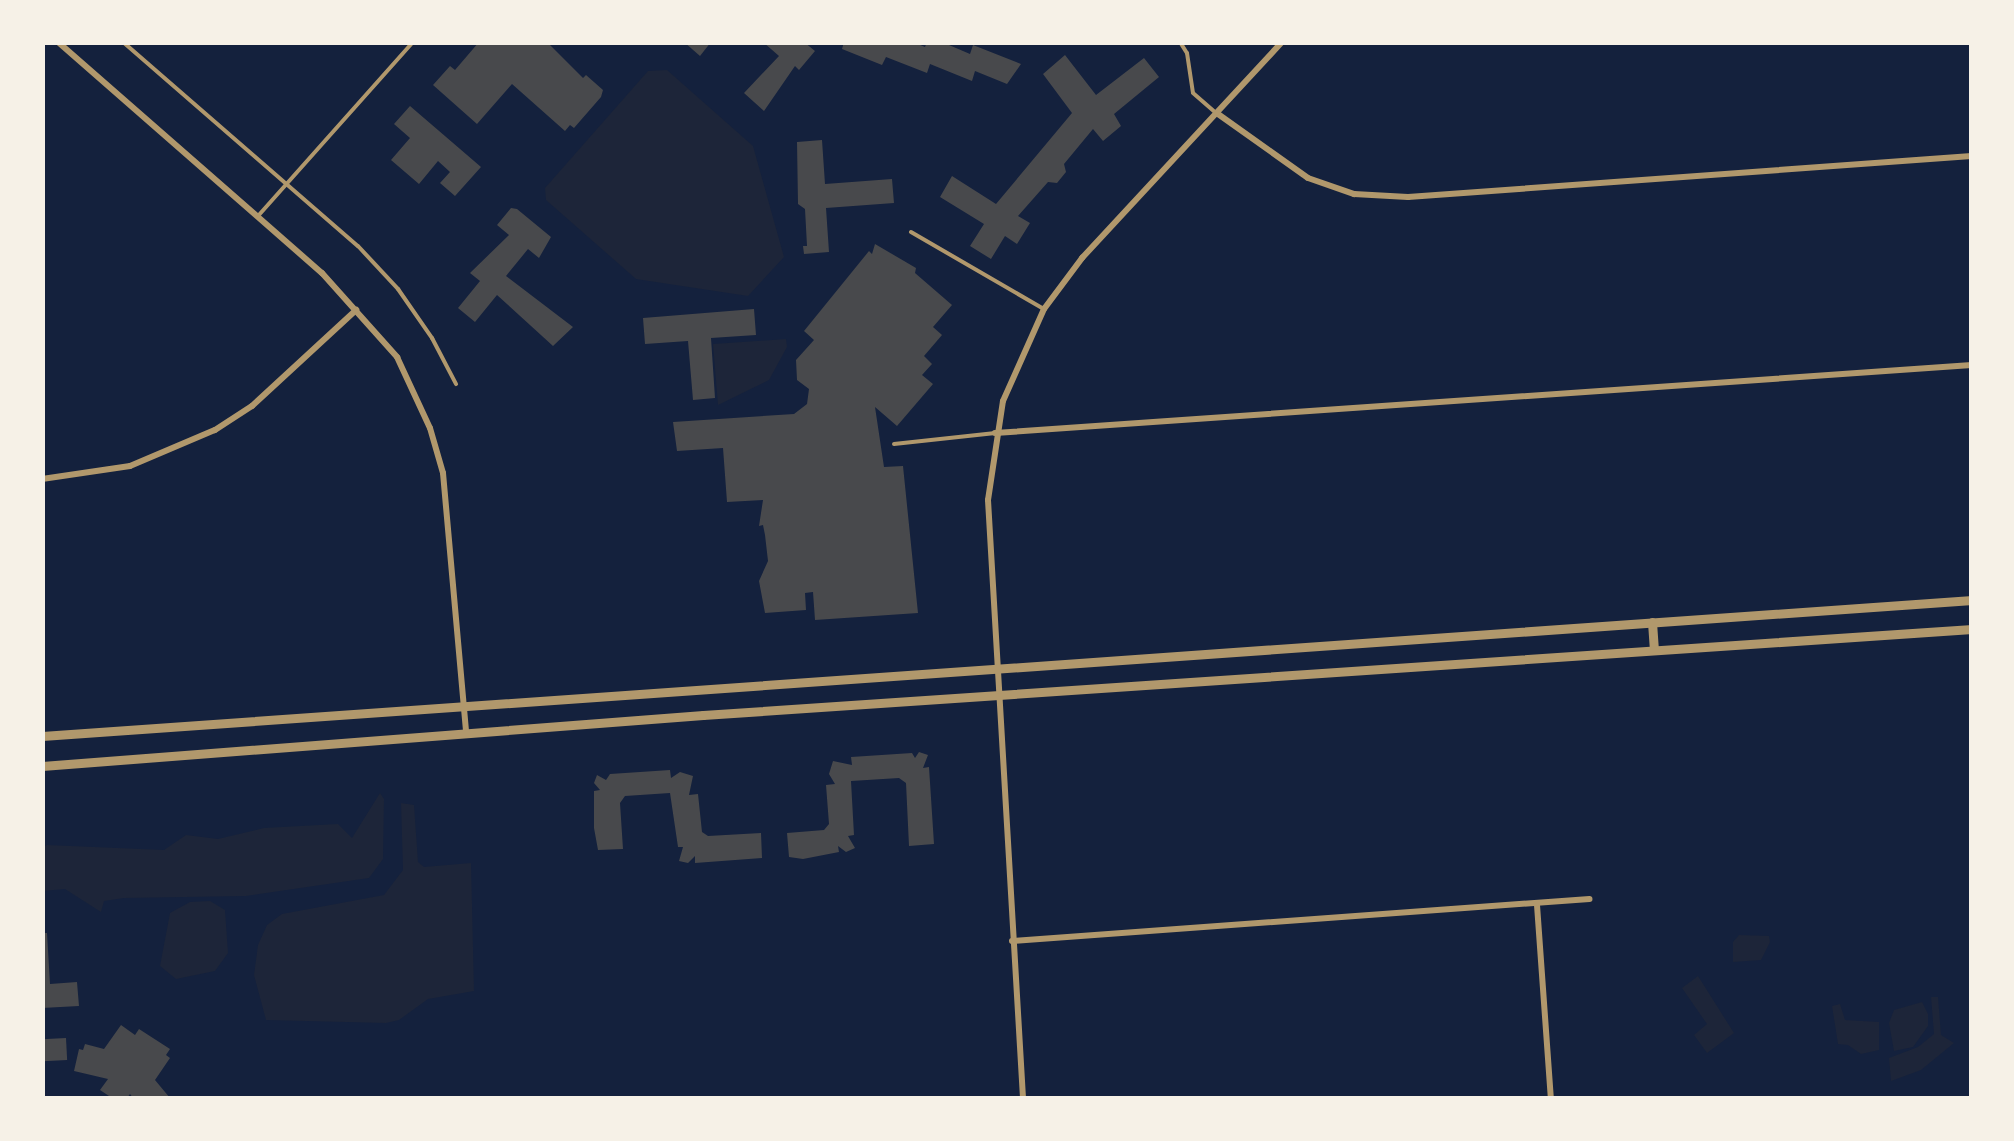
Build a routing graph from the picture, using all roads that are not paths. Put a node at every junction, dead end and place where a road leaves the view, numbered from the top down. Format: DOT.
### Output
graph roads {
  1 [pos="58,42"];
  2 [pos="123,42"];
  3 [pos="413,42"];
  4 [pos="1180,42"];
  5 [pos="1282,42"];
  6 [pos="1218,114"];
  7 [pos="1972,156"];
  8 [pos="288,184"];
  9 [pos="258,216"];
  10 [pos="911,232"];
  11 [pos="1044,309"];
  12 [pos="356,310"];
  13 [pos="1972,364"];
  14 [pos="456,384"];
  15 [pos="995,433"];
  16 [pos="894,444"];
  17 [pos="42,479"];
  18 [pos="1972,600"];
  19 [pos="1652,622"];
  20 [pos="1972,629"];
  21 [pos="1654,649"];
  22 [pos="998,670"];
  23 [pos="1000,696"];
  24 [pos="464,706"];
  25 [pos="466,733"];
  26 [pos="42,736"];
  27 [pos="42,766"];
  28 [pos="1589,900"];
  29 [pos="1538,905"];
  30 [pos="1012,941"];
  31 [pos="1023,1098"];
  32 [pos="1551,1098"];
  1 -- 9 [label="street"];
  2 -- 8 [label="lane"];
  3 -- 8 [label="lane"];
  4 -- 6 [label="lane"];
  5 -- 6 [label="street"];
  6 -- 7 [label="street"];
  6 -- 11 [label="street"];
  8 -- 9 [label="lane"];
  8 -- 14 [label="lane"];
  9 -- 12 [label="street"];
  10 -- 11 [label="lane"];
  11 -- 15 [label="street"];
  12 -- 17 [label="street"];
  12 -- 24 [label="street"];
  13 -- 15 [label="street"];
  15 -- 16 [label="lane"];
  15 -- 22 [label="street"];
  18 -- 19 [label="street"];
  19 -- 21 [label="street"];
  19 -- 22 [label="street"];
  20 -- 21 [label="street"];
  21 -- 23 [label="street"];
  22 -- 23 [label="street"];
  22 -- 24 [label="street"];
  23 -- 25 [label="street"];
  23 -- 30 [label="street"];
  24 -- 25 [label="street"];
  24 -- 26 [label="street"];
  25 -- 27 [label="street"];
  28 -- 29 [label="street"];
  29 -- 30 [label="street"];
  29 -- 32 [label="street"];
  30 -- 31 [label="street"];
}
